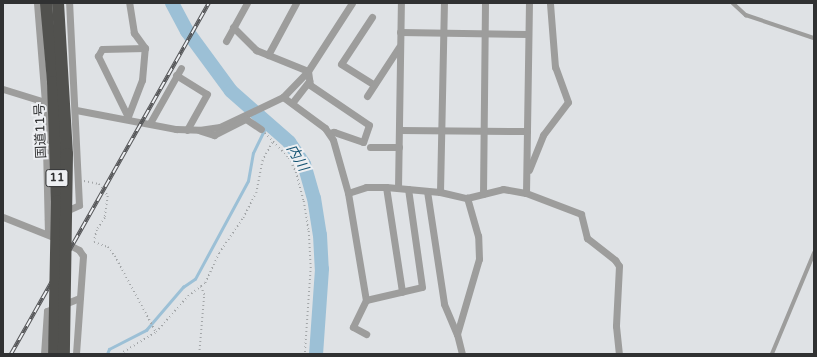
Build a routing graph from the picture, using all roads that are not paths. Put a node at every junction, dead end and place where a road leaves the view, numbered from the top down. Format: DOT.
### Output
graph roads {
  1 [pos="37,3"];
  2 [pos="46,3"];
  3 [pos="58,3"];
  4 [pos="69,3"];
  5 [pos="129,3"];
  6 [pos="247,3"];
  7 [pos="296,3"];
  8 [pos="352,3"];
  9 [pos="401,3"];
  10 [pos="444,3"];
  11 [pos="485,3"];
  12 [pos="529,3"];
  13 [pos="550,3"];
  14 [pos="733,3"];
  15 [pos="372,17"];
  16 [pos="233,27"];
  17 [pos="444,31"];
  18 [pos="400,32"];
  19 [pos="485,33"];
  20 [pos="528,34"];
  21 [pos="814,38"];
  22 [pos="226,41"];
  23 [pos="399,47"];
  24 [pos="145,48"];
  25 [pos="268,55"];
  26 [pos="181,68"];
  27 [pos="308,71"];
  28 [pos="176,75"];
  29 [pos="309,81"];
  30 [pos="374,85"];
  31 [pos="3,89"];
  32 [pos="367,96"];
  33 [pos="283,97"];
  34 [pos="45,102"];
  35 [pos="292,104"];
  36 [pos="76,110"];
  37 [pos="127,117"];
  38 [pos="150,123"];
  39 [pos="261,129"];
  40 [pos="187,130"];
  41 [pos="199,130"];
  42 [pos="400,130"];
  43 [pos="442,130"];
  44 [pos="484,131"];
  45 [pos="527,131"];
  46 [pos="329,134"];
  47 [pos="370,147"];
  48 [pos="399,147"];
  49 [pos="526,178"];
  50 [pos="386,187"];
  51 [pos="398,188"];
  52 [pos="408,189"];
  53 [pos="427,191"];
  54 [pos="440,192"];
  55 [pos="348,193"];
  56 [pos="526,193"];
  57 [pos="482,194"];
  58 [pos="467,198"];
  59 [pos="3,218"];
  60 [pos="48,218"];
  61 [pos="48,234"];
  62 [pos="814,253"];
  63 [pos="402,292"];
  64 [pos="79,298"];
  65 [pos="366,300"];
  66 [pos="366,334"];
  67 [pos="457,334"];
  68 [pos="44,354"];
  69 [pos="54,354"];
  70 [pos="64,354"];
  71 [pos="76,354"];
  72 [pos="462,354"];
  73 [pos="620,354"];
  74 [pos="772,354"];
  1 -- 34 [label="street"];
  2 -- 69 [label="highway, 国道11号 / 11, bridge"];
  3 -- 70 [label="highway, 国道11号 / 11, bridge"];
  4 -- 36 [label="street"];
  5 -- 24 [label="street"];
  6 -- 16 [label="street"];
  7 -- 25 [label="street"];
  8 -- 27 [label="street"];
  9 -- 18 [label="street"];
  10 -- 17 [label="street"];
  11 -- 19 [label="street"];
  12 -- 20 [label="street"];
  13 -- 49 [label="street"];
  14 -- 21 [label="lane"];
  15 -- 30 [label="street"];
  16 -- 22 [label="street"];
  16 -- 25 [label="street"];
  17 -- 18 [label="street"];
  17 -- 19 [label="street"];
  17 -- 43 [label="street"];
  18 -- 23 [label="street"];
  19 -- 20 [label="street"];
  19 -- 44 [label="street"];
  20 -- 45 [label="street"];
  23 -- 30 [label="street"];
  23 -- 42 [label="street"];
  24 -- 37 [label="street"];
  24 -- 37 [label="street"];
  25 -- 27 [label="street"];
  26 -- 28 [label="street"];
  27 -- 29 [label="street"];
  27 -- 33 [label="street"];
  28 -- 38 [label="street"];
  28 -- 40 [label="street"];
  29 -- 35 [label="street"];
  29 -- 46 [label="street"];
  30 -- 32 [label="street"];
  31 -- 34 [label="street"];
  33 -- 35 [label="street"];
  33 -- 41 [label="street"];
  34 -- 60 [label="street"];
  35 -- 46 [label="street"];
  36 -- 37 [label="street"];
  36 -- 60 [label="street"];
  37 -- 38 [label="street"];
  38 -- 40 [label="street"];
  39 -- 41 [label="street"];
  40 -- 41 [label="street"];
  42 -- 43 [label="street"];
  42 -- 48 [label="street"];
  43 -- 44 [label="street"];
  43 -- 54 [label="street"];
  44 -- 45 [label="street"];
  44 -- 57 [label="street"];
  45 -- 49 [label="street"];
  46 -- 55 [label="street"];
  47 -- 48 [label="street"];
  48 -- 51 [label="street"];
  49 -- 56 [label="street"];
  50 -- 51 [label="street"];
  50 -- 55 [label="street"];
  50 -- 63 [label="street"];
  51 -- 52 [label="street"];
  52 -- 53 [label="street"];
  52 -- 63 [label="street"];
  53 -- 54 [label="street"];
  53 -- 67 [label="street"];
  54 -- 58 [label="street"];
  55 -- 65 [label="street"];
  56 -- 57 [label="street"];
  56 -- 73 [label="street"];
  57 -- 58 [label="street"];
  58 -- 67 [label="street"];
  59 -- 61 [label="street"];
  60 -- 61 [label="street"];
  61 -- 64 [label="street"];
  62 -- 74 [label="lane"];
  63 -- 65 [label="street"];
  64 -- 68 [label="street"];
  64 -- 71 [label="street"];
  65 -- 66 [label="street"];
  67 -- 72 [label="street"];
}
